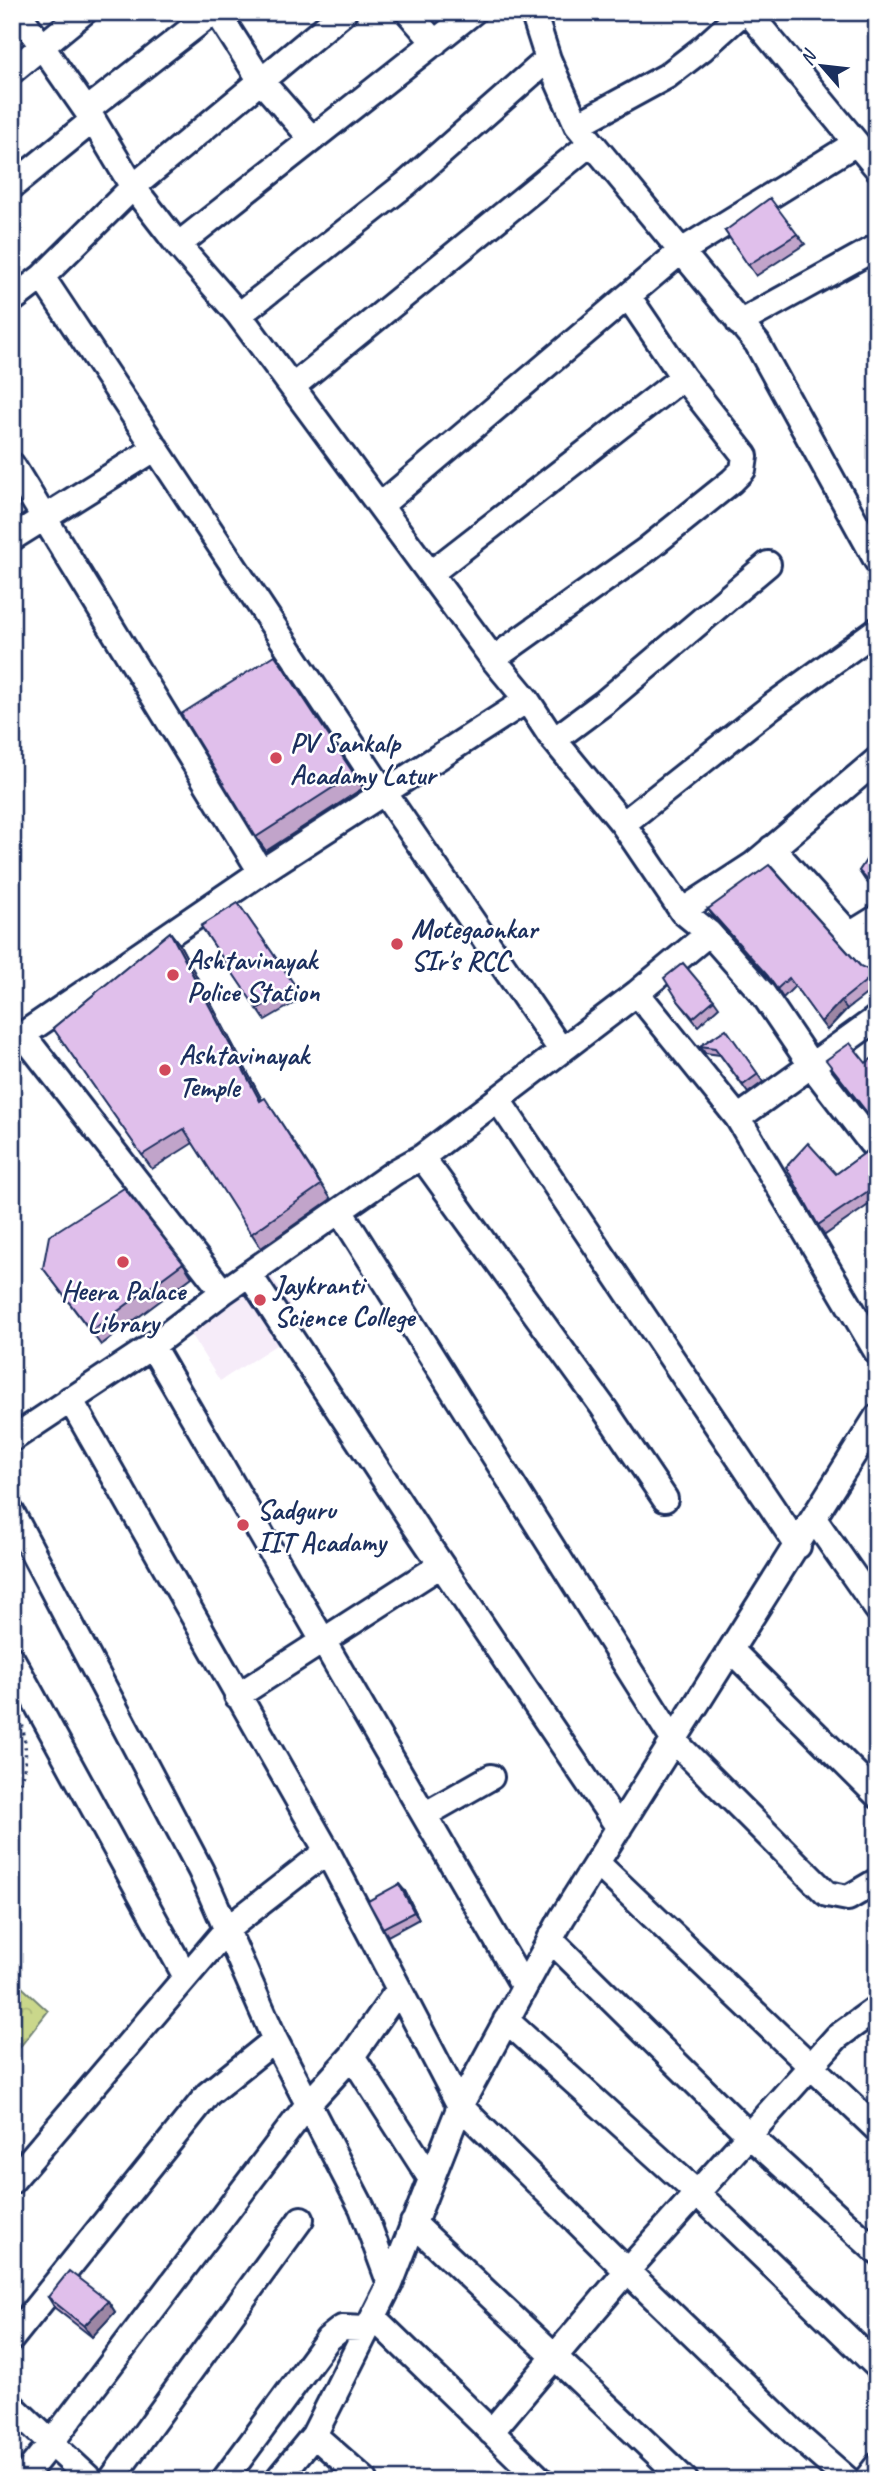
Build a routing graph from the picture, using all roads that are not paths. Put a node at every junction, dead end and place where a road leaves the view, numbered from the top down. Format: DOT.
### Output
graph roads {
  1 [pos="18,12"];
  2 [pos="84,12"];
  3 [pos="215,12"];
  4 [pos="344,12"];
  5 [pos="408,12"];
  6 [pos="474,12"];
  7 [pos="533,12"];
  8 [pos="746,12"];
  9 [pos="435,43"];
  10 [pos="44,46"];
  11 [pos="548,59"];
  12 [pos="12,71"];
  13 [pos="261,81"];
  14 [pos="90,115"];
  15 [pos="584,134"];
  16 [pos="312,139"];
  17 [pos="856,142"];
  18 [pos="877,168"];
  19 [pos="12,186"];
  20 [pos="133,187"];
  21 [pos="178,245"];
  22 [pos="680,252"];
  23 [pos="874,255"];
  24 [pos="42,277"];
  25 [pos="628,296"];
  26 [pos="12,300"];
  27 [pos="239,316"];
  28 [pos="739,323"];
  29 [pos="683,377"];
  30 [pos="292,387"];
  31 [pos="156,448"];
  32 [pos="12,465"];
  33 [pos="381,505"];
  34 [pos="44,517"];
  35 [pos="12,538"];
  36 [pos="877,561"];
  37 [pos="768,564"];
  38 [pos="431,573"];
  39 [pos="877,630"];
  40 [pos="289,649"];
  41 [pos="493,659"];
  42 [pos="267,662"];
  43 [pos="527,700"];
  44 [pos="192,709"];
  45 [pos="170,723"];
  46 [pos="554,740"];
  47 [pos="877,760"];
  48 [pos="383,791"];
  49 [pos="623,824"];
  50 [pos="772,848"];
  51 [pos="261,872"];
  52 [pos="682,911"];
  53 [pos="877,918"];
  54 [pos="709,933"];
  55 [pos="851,934"];
  56 [pos="877,965"];
  57 [pos="637,993"];
  58 [pos="877,1018"];
  59 [pos="18,1039"];
  60 [pos="561,1050"];
  61 [pos="811,1065"];
  62 [pos="498,1100"];
  63 [pos="738,1118"];
  64 [pos="877,1140"];
  65 [pos="422,1157"];
  66 [pos="340,1211"];
  67 [pos="249,1274"];
  68 [pos="223,1292"];
  69 [pos="152,1346"];
  70 [pos="877,1352"];
  71 [pos="70,1399"];
  72 [pos="876,1421"];
  73 [pos="12,1439"];
  74 [pos="665,1499"];
  75 [pos="12,1513"];
  76 [pos="814,1519"];
  77 [pos="797,1546"];
  78 [pos="441,1565"];
  79 [pos="877,1609"];
  80 [pos="324,1641"];
  81 [pos="731,1650"];
  82 [pos="12,1659"];
  83 [pos="237,1696"];
  84 [pos="674,1741"];
  85 [pos="491,1777"];
  86 [pos="877,1795"];
  87 [pos="426,1814"];
  88 [pos="619,1828"];
  89 [pos="327,1851"];
  90 [pos="597,1863"];
  91 [pos="877,1881"];
  92 [pos="226,1930"];
  93 [pos="551,1939"];
  94 [pos="186,1977"];
  95 [pos="524,1987"];
  96 [pos="399,1989"];
  97 [pos="877,2008"];
  98 [pos="506,2020"];
  99 [pos="275,2040"];
  100 [pos="352,2056"];
  101 [pos="811,2066"];
  102 [pos="309,2103"];
  103 [pos="460,2106"];
  104 [pos="877,2129"];
  105 [pos="749,2134"];
  106 [pos="431,2179"];
  107 [pos="12,2180"];
  108 [pos="697,2193"];
  109 [pos="301,2219"];
  110 [pos="413,2223"];
  111 [pos="877,2252"];
  112 [pos="627,2272"];
  113 [pos="390,2284"];
  114 [pos="371,2324"];
  115 [pos="12,2339"];
  116 [pos="555,2357"];
  117 [pos="877,2366"];
  118 [pos="12,2406"];
  119 [pos="491,2432"];
  120 [pos="314,2435"];
  121 [pos="51,2443"];
  122 [pos="877,2466"];
  123 [pos="21,2480"];
  124 [pos="91,2480"];
  125 [pos="111,2480"];
  126 [pos="224,2480"];
  127 [pos="277,2480"];
  128 [pos="365,2480"];
  129 [pos="541,2480"];
  130 [pos="685,2480"];
  131 [pos="848,2480"];
  132 [pos="866,2480"];
  1 -- 10 [label="street"];
  2 -- 10 [label="street"];
  3 -- 13 [label="street"];
  3 -- 14 [label="street"];
  4 -- 13 [label="street"];
  5 -- 9 [label="street"];
  6 -- 9 [label="street"];
  7 -- 11 [label="street"];
  8 -- 15 [label="street"];
  8 -- 17 [label="street"];
  9 -- 16 [label="street"];
  10 -- 12 [label="street"];
  10 -- 14 [label="street"];
  11 -- 15 [label="street"];
  11 -- 27 [label="street"];
  13 -- 16 [label="street"];
  13 -- 20 [label="street"];
  14 -- 19 [label="street"];
  14 -- 20 [label="street"];
  15 -- 22 [label="street"];
  15 -- 30 [label="street"];
  16 -- 21 [label="street"];
  17 -- 18 [label="street"];
  17 -- 22 [label="street"];
  20 -- 21 [label="street"];
  20 -- 24 [label="street"];
  21 -- 27 [label="street"];
  22 -- 25 [label="street"];
  22 -- 28 [label="street"];
  23 -- 28 [label="street"];
  24 -- 26 [label="street"];
  24 -- 31 [label="street"];
  25 -- 29 [label="street"];
  25 -- 33 [label="street"];
  27 -- 30 [label="street"];
  28 -- 36 [label="street"];
  29 -- 38 [label="street"];
  29 -- 41 [label="street"];
  30 -- 33 [label="street"];
  31 -- 34 [label="street"];
  31 -- 40 [label="street"];
  32 -- 34 [label="street"];
  33 -- 38 [label="street"];
  34 -- 35 [label="street"];
  34 -- 45 [label="street"];
  37 -- 46 [label="street"];
  38 -- 41 [label="street"];
  39 -- 49 [label="street"];
  40 -- 42 [label="street"];
  40 -- 48 [label="street"];
  41 -- 43 [label="street"];
  43 -- 46 [label="street"];
  43 -- 48 [label="street"];
  44 -- 45 [label="street"];
  45 -- 51 [label="street"];
  46 -- 49 [label="street"];
  47 -- 50 [label="street"];
  48 -- 51 [label="street"];
  48 -- 60 [label="street"];
  49 -- 52 [label="street"];
  50 -- 52 [label="street"];
  50 -- 55 [label="street"];
  51 -- 59 [label="street"];
  52 -- 54 [label="street"];
  53 -- 55 [label="street"];
  54 -- 57 [label="street"];
  54 -- 61 [label="street"];
  55 -- 56 [label="street"];
  57 -- 60 [label="street"];
  57 -- 63 [label="street"];
  58 -- 61 [label="street"];
  59 -- 68 [label="street"];
  60 -- 62 [label="street"];
  61 -- 63 [label="street"];
  61 -- 64 [label="street"];
  62 -- 65 [label="street"];
  62 -- 77 [label="street"];
  63 -- 70 [label="street"];
  65 -- 66 [label="street"];
  65 -- 74 [label="street"];
  66 -- 67 [label="street"];
  66 -- 84 [label="street"];
  67 -- 68 [label="street"];
  67 -- 78 [label="street"];
  68 -- 69 [label="street"];
  69 -- 71 [label="street"];
  69 -- 80 [label="street"];
  71 -- 73 [label="street"];
  71 -- 83 [label="street"];
  72 -- 76 [label="street"];
  75 -- 92 [label="street"];
  76 -- 77 [label="street"];
  76 -- 79 [label="street"];
  77 -- 81 [label="street"];
  78 -- 80 [label="street"];
  78 -- 88 [label="street"];
  80 -- 83 [label="street"];
  80 -- 87 [label="street"];
  81 -- 84 [label="street"];
  81 -- 86 [label="street"];
  82 -- 94 [label="street"];
  83 -- 89 [label="street"];
  84 -- 88 [label="street"];
  84 -- 91 [label="street"];
  85 -- 87 [label="street"];
  87 -- 95 [label="street"];
  88 -- 90 [label="street"];
  89 -- 92 [label="street"];
  89 -- 96 [label="street"];
  90 -- 93 [label="street"];
  90 -- 101 [label="street"];
  92 -- 94 [label="street"];
  92 -- 99 [label="street"];
  93 -- 95 [label="street"];
  93 -- 105 [label="street"];
  94 -- 107 [label="street"];
  95 -- 98 [label="street"];
  96 -- 100 [label="street"];
  96 -- 103 [label="street"];
  97 -- 101 [label="street"];
  98 -- 103 [label="street"];
  98 -- 108 [label="street"];
  99 -- 102 [label="street"];
  99 -- 115 [label="street"];
  100 -- 102 [label="street"];
  100 -- 106 [label="street"];
  101 -- 104 [label="street"];
  101 -- 105 [label="street"];
  102 -- 113 [label="street"];
  102 -- 121 [label="street"];
  103 -- 106 [label="street"];
  103 -- 112 [label="street"];
  105 -- 108 [label="street"];
  105 -- 111 [label="street"];
  106 -- 110 [label="street"];
  108 -- 112 [label="street"];
  108 -- 117 [label="street"];
  109 -- 125 [label="street"];
  110 -- 113 [label="street"];
  110 -- 116 [label="street"];
  112 -- 116 [label="street"];
  112 -- 131 [label="street"];
  113 -- 114 [label="street"];
  114 -- 119 [label="street"];
  114 -- 120 [label="street"];
  114 -- 126 [label="street"];
  116 -- 119 [label="street"];
  116 -- 130 [label="street"];
  118 -- 121 [label="street"];
  119 -- 129 [label="street"];
  120 -- 127 [label="street"];
  120 -- 128 [label="street"];
  121 -- 123 [label="street"];
  121 -- 124 [label="street"];
  122 -- 132 [label="street"];
}
